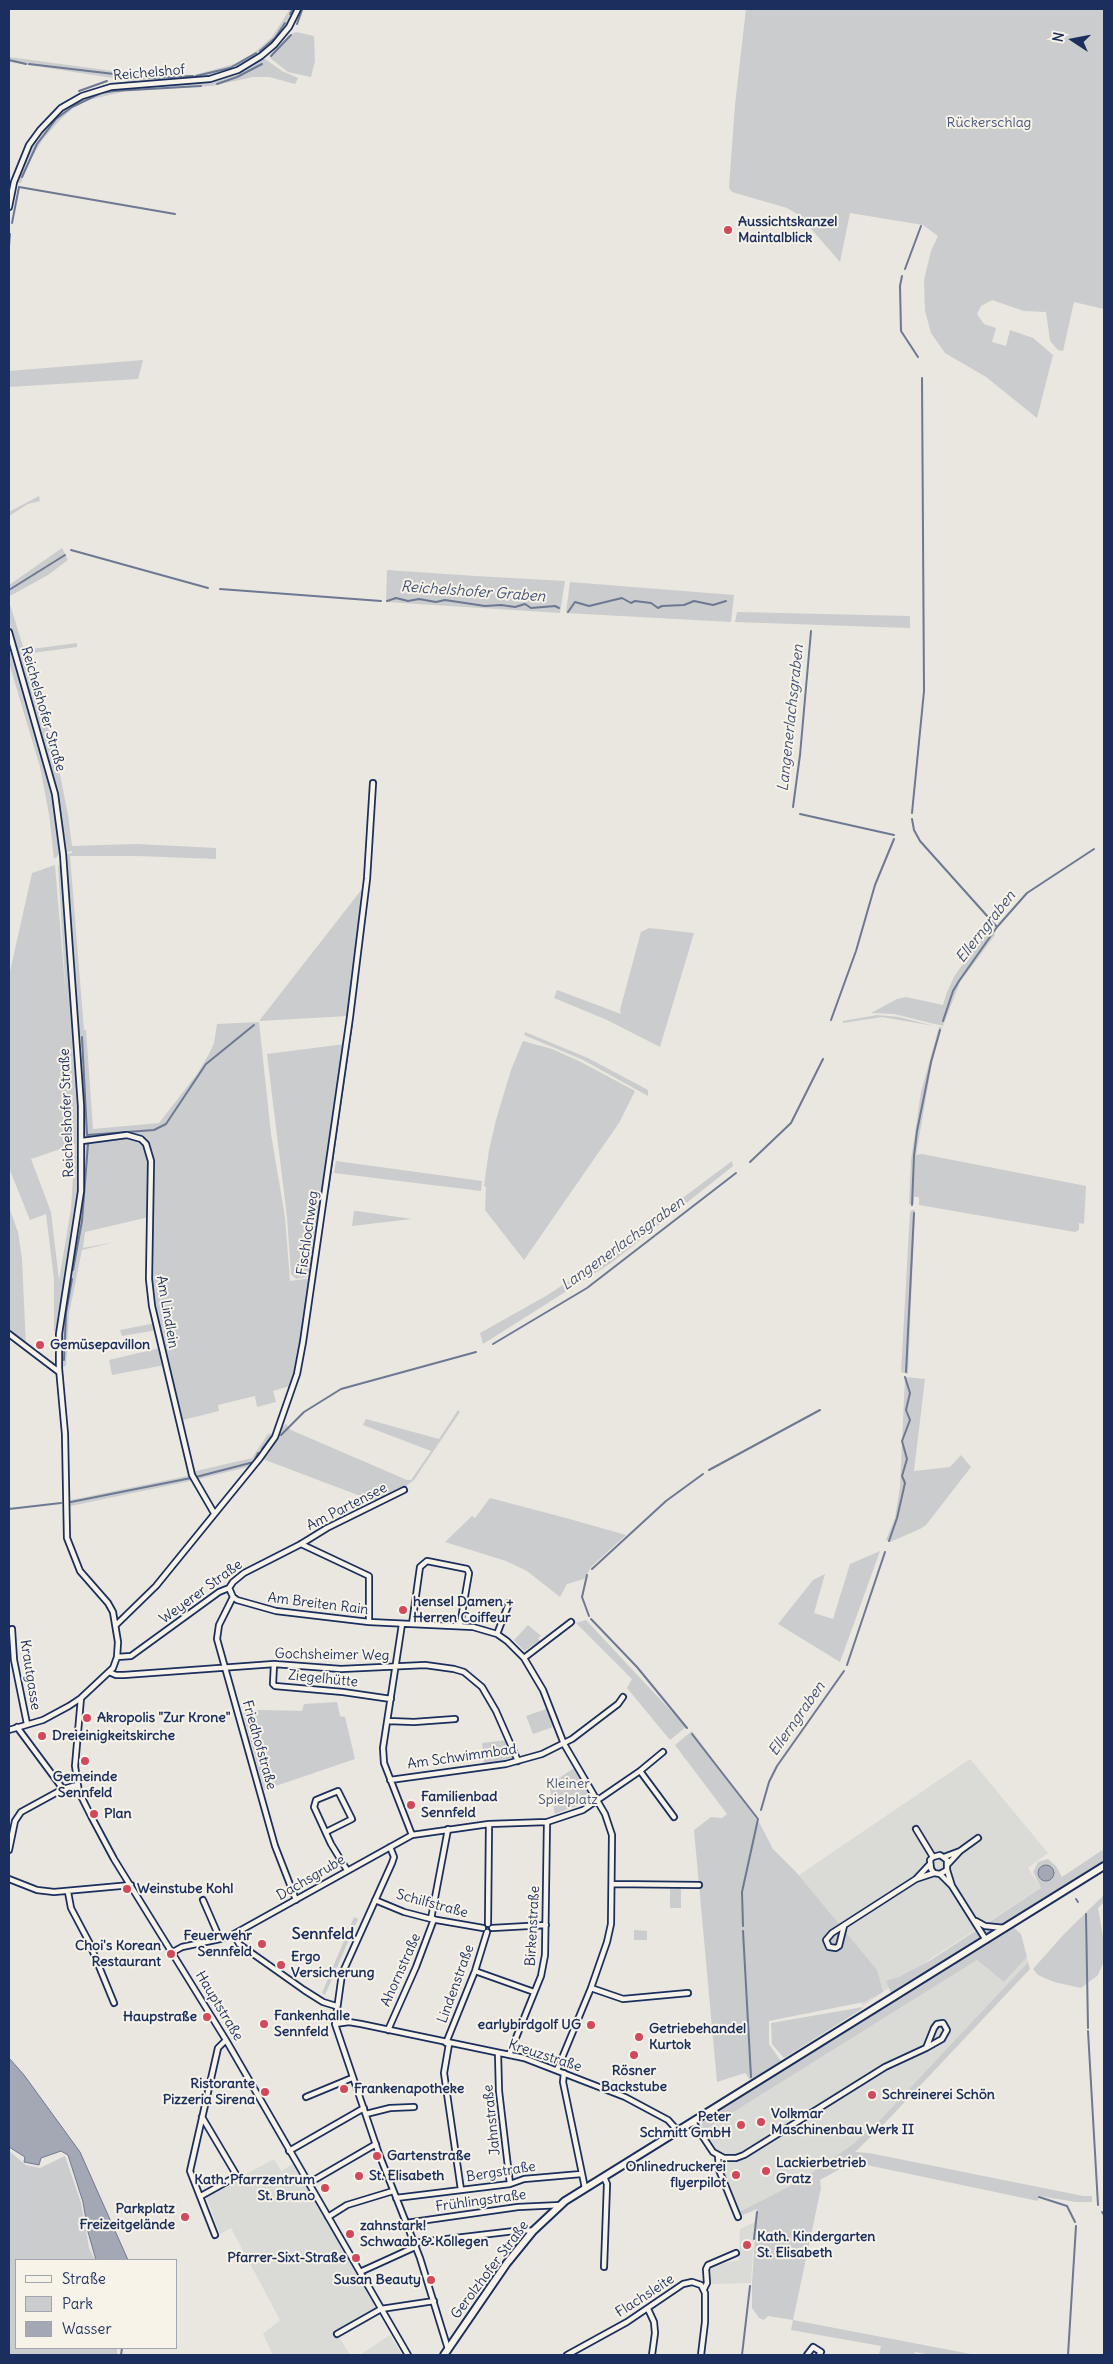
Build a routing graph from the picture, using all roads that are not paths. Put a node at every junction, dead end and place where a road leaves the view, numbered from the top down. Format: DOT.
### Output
graph roads {
  1 [pos="298,9"];
  2 [pos="9,207"];
  3 [pos="9,632"];
  4 [pos="373,783"];
  5 [pos="82,1141"];
  6 [pos="9,1334"];
  7 [pos="59,1372"];
  8 [pos="404,1490"];
  9 [pos="214,1513"];
  10 [pos="301,1544"];
  11 [pos="229,1588"];
  12 [pos="233,1597"];
  13 [pos="509,1603"];
  14 [pos="369,1622"];
  15 [pos="571,1622"];
  16 [pos="402,1624"];
  17 [pos="412,1624"];
  18 [pos="116,1625"];
  19 [pos="460,1626"];
  20 [pos="12,1630"];
  21 [pos="497,1634"];
  22 [pos="117,1657"];
  23 [pos="524,1658"];
  24 [pos="274,1664"];
  25 [pos="396,1667"];
  26 [pos="225,1668"];
  27 [pos="109,1672"];
  28 [pos="623,1697"];
  29 [pos="81,1698"];
  30 [pos="391,1699"];
  31 [pos="455,1719"];
  32 [pos="388,1720"];
  33 [pos="27,1724"];
  34 [pos="17,1728"];
  35 [pos="9,1730"];
  36 [pos="564,1744"];
  37 [pos="662,1752"];
  38 [pos="518,1761"];
  39 [pos="640,1771"];
  40 [pos="390,1780"];
  41 [pos="77,1785"];
  42 [pos="63,1789"];
  43 [pos="597,1802"];
  44 [pos="674,1817"];
  45 [pos="547,1822"];
  46 [pos="489,1824"];
  47 [pos="448,1829"];
  48 [pos="916,1829"];
  49 [pos="326,1832"];
  50 [pos="412,1835"];
  51 [pos="978,1838"];
  52 [pos="390,1847"];
  53 [pos="9,1850"];
  54 [pos="960,1851"];
  55 [pos="944,1856"];
  56 [pos="933,1857"];
  57 [pos="948,1864"];
  58 [pos="929,1865"];
  59 [pos="1104,1866"];
  60 [pos="347,1870"];
  61 [pos="947,1870"];
  62 [pos="934,1872"];
  63 [pos="940,1874"];
  64 [pos="9,1879"];
  65 [pos="916,1879"];
  66 [pos="612,1884"];
  67 [pos="131,1885"];
  68 [pos="699,1885"];
  69 [pos="952,1886"];
  70 [pos="68,1892"];
  71 [pos="203,1900"];
  72 [pos="296,1900"];
  73 [pos="375,1900"];
  74 [pos="432,1919"];
  75 [pos="975,1920"];
  76 [pos="546,1925"];
  77 [pos="844,1926"];
  78 [pos="487,1928"];
  79 [pos="1006,1928"];
  80 [pos="234,1934"];
  81 [pos="220,1939"];
  82 [pos="986,1940"];
  83 [pos="173,1952"];
  84 [pos="475,1971"];
  85 [pos="591,1988"];
  86 [pos="534,1992"];
  87 [pos="688,1994"];
  88 [pos="114,2003"];
  89 [pos="336,2006"];
  90 [pos="335,2024"];
  91 [pos="388,2030"];
  92 [pos="226,2040"];
  93 [pos="448,2043"];
  94 [pos="926,2048"];
  95 [pos="498,2053"];
  96 [pos="509,2055"];
  97 [pos="557,2070"];
  98 [pos="564,2073"];
  99 [pos="352,2078"];
  100 [pos="306,2097"];
  101 [pos="414,2107"];
  102 [pos="364,2108"];
  103 [pos="366,2114"];
  104 [pos="202,2117"];
  105 [pos="693,2122"];
  106 [pos="678,2131"];
  107 [pos="376,2144"];
  108 [pos="290,2151"];
  109 [pos="718,2156"];
  110 [pos="581,2174"];
  111 [pos="604,2177"];
  112 [pos="309,2183"];
  113 [pos="510,2184"];
  114 [pos="585,2188"];
  115 [pos="393,2190"];
  116 [pos="461,2190"];
  117 [pos="201,2196"];
  118 [pos="396,2198"];
  119 [pos="561,2204"];
  120 [pos="328,2217"];
  121 [pos="738,2217"];
  122 [pos="406,2223"];
  123 [pos="533,2231"];
  124 [pos="215,2235"];
  125 [pos="414,2245"];
  126 [pos="736,2253"];
  127 [pos="604,2267"];
  128 [pos="360,2272"];
  129 [pos="704,2289"];
  130 [pos="434,2301"];
  131 [pos="380,2309"];
  132 [pos="648,2309"];
  133 [pos="337,2334"];
  134 [pos="446,2352"];
  135 [pos="822,2354"];
  136 [pos="408,2355"];
  137 [pos="570,2355"];
  138 [pos="652,2355"];
  139 [pos="701,2355"];
  140 [pos="807,2355"];
  1 -- 2 [label="street, Reichelshof"];
  3 -- 5 [label="street, Reichelshofer Straße"];
  4 -- 9 [label="street, Fischlochweg"];
  5 -- 7 [label="street, Reichelshofer Straße"];
  5 -- 9 [label="street, Am Lindlein"];
  6 -- 7 [label="street"];
  7 -- 18 [label="street, Reichelshofer Straße"];
  8 -- 10 [label="street, Am Partensee"];
  9 -- 18 [label="street, Fischlochweg"];
  10 -- 11 [label="street, Weyerer Straße"];
  10 -- 14 [label="street, Am Partensee"];
  11 -- 12 [label="street"];
  11 -- 22 [label="street, Weyerer Straße"];
  12 -- 14 [label="street, Am Breiten Rain"];
  12 -- 26 [label="street, Friedhofstraße"];
  13 -- 21 [label="street"];
  14 -- 16 [label="street, Am Breiten Rain"];
  15 -- 23 [label="street"];
  16 -- 17 [label="street, Am Breiten Rain"];
  16 -- 25 [label="street"];
  17 -- 19 [label="street, Am Breiten Rain"];
  17 -- 19 [label="street"];
  18 -- 22 [label="street, Reichelshofer Straße"];
  19 -- 21 [label="street, Am Breiten Rain"];
  20 -- 33 [label="street, Krautgasse"];
  21 -- 23 [label="street, Am Breiten Rain"];
  22 -- 27 [label="street, Reichelshofer Straße"];
  23 -- 36 [label="street, Am Breiten Rain"];
  24 -- 25 [label="street, Gochsheimer Weg"];
  24 -- 26 [label="street, Gochsheimer Weg"];
  24 -- 30 [label="street, Ziegelhütte"];
  25 -- 30 [label="street"];
  25 -- 38 [label="street, Gochsheimer Weg"];
  26 -- 27 [label="street, Gochsheimer Weg"];
  26 -- 72 [label="street, Friedhofstraße"];
  27 -- 29 [label="street"];
  28 -- 36 [label="street, Am Schwimmbad"];
  29 -- 33 [label="street"];
  29 -- 41 [label="street, Hauptstraße"];
  30 -- 32 [label="street"];
  31 -- 32 [label="street"];
  32 -- 40 [label="street"];
  33 -- 34 [label="street"];
  34 -- 35 [label="street"];
  34 -- 42 [label="street"];
  36 -- 38 [label="street, Am Schwimmbad"];
  36 -- 43 [label="street, Am Breiten Rain"];
  37 -- 39 [label="street, Dachsgrube"];
  38 -- 40 [label="street, Am Schwimmbad"];
  39 -- 43 [label="street, Dachsgrube"];
  39 -- 44 [label="street"];
  40 -- 50 [label="street"];
  41 -- 42 [label="street"];
  41 -- 67 [label="street, Hauptstraße"];
  42 -- 53 [label="street"];
  43 -- 45 [label="street, Dachsgrube"];
  43 -- 66 [label="street, Am Breiten Rain"];
  45 -- 46 [label="street, Dachsgrube"];
  45 -- 76 [label="street, Birkenstraße"];
  46 -- 47 [label="street, Dachsgrube"];
  46 -- 78 [label="street, Lindenstraße"];
  47 -- 50 [label="street, Dachsgrube"];
  47 -- 74 [label="street, Ahornstraße"];
  48 -- 56 [label="street"];
  49 -- 49 [label="street"];
  49 -- 60 [label="street"];
  50 -- 52 [label="street, Dachsgrube"];
  51 -- 54 [label="street"];
  52 -- 60 [label="street, Dachsgrube"];
  52 -- 73 [label="street"];
  54 -- 55 [label="street"];
  54 -- 57 [label="street"];
  55 -- 56 [label="street"];
  55 -- 57 [label="street"];
  56 -- 58 [label="street"];
  57 -- 61 [label="street"];
  58 -- 62 [label="street"];
  58 -- 65 [label="street"];
  59 -- 79 [label="main road, Gerolzhofer Straße"];
  60 -- 72 [label="street, Dachsgrube"];
  61 -- 63 [label="street"];
  61 -- 69 [label="street"];
  62 -- 63 [label="street"];
  62 -- 65 [label="street"];
  63 -- 69 [label="street"];
  64 -- 70 [label="street"];
  65 -- 77 [label="street"];
  66 -- 68 [label="street"];
  66 -- 85 [label="street, Am Breiten Rain"];
  67 -- 70 [label="street"];
  67 -- 83 [label="street, Hauptstraße"];
  69 -- 75 [label="street"];
  70 -- 88 [label="street"];
  71 -- 81 [label="street"];
  72 -- 80 [label="street, Dachsgrube"];
  73 -- 74 [label="street, Schilfstraße"];
  73 -- 89 [label="street"];
  74 -- 78 [label="street, Schilfstraße"];
  74 -- 91 [label="street, Ahornstraße"];
  75 -- 79 [label="street"];
  75 -- 82 [label="street"];
  76 -- 78 [label="street, Schilfstraße"];
  76 -- 86 [label="street, Birkenstraße"];
  77 -- 77 [label="street"];
  78 -- 84 [label="street, Lindenstraße"];
  79 -- 82 [label="main road, Gerolzhofer Straße"];
  80 -- 81 [label="street, Dachsgrube"];
  80 -- 89 [label="street"];
  81 -- 83 [label="street, Dachsgrube"];
  82 -- 105 [label="main road, Gerolzhofer Straße"];
  83 -- 92 [label="street, Hauptstraße"];
  84 -- 86 [label="street"];
  84 -- 93 [label="street, Lindenstraße"];
  85 -- 87 [label="street"];
  85 -- 97 [label="street, Am Breiten Rain"];
  86 -- 96 [label="street, Birkenstraße"];
  89 -- 90 [label="street"];
  90 -- 91 [label="street, Kreuzstraße"];
  90 -- 99 [label="street"];
  91 -- 93 [label="street, Kreuzstraße"];
  92 -- 104 [label="street"];
  92 -- 108 [label="street, Hauptstraße"];
  93 -- 95 [label="street, Kreuzstraße"];
  93 -- 116 [label="street, Lindenstraße"];
  94 -- 94 [label="street"];
  94 -- 109 [label="street"];
  95 -- 96 [label="street, Kreuzstraße"];
  95 -- 113 [label="street, Jahnstraße"];
  96 -- 97 [label="street, Kreuzstraße"];
  97 -- 98 [label="street, Kreuzstraße"];
  98 -- 106 [label="street, Kreuzstraße"];
  98 -- 110 [label="street"];
  99 -- 100 [label="street"];
  99 -- 102 [label="street"];
  101 -- 103 [label="street"];
  102 -- 103 [label="street"];
  102 -- 108 [label="street"];
  103 -- 107 [label="street"];
  104 -- 117 [label="street"];
  104 -- 117 [label="street"];
  105 -- 106 [label="main road, Gerolzhofer Straße"];
  105 -- 109 [label="street"];
  106 -- 111 [label="main road, Gerolzhofer Straße"];
  107 -- 112 [label="street"];
  107 -- 115 [label="street"];
  108 -- 112 [label="street, Hauptstraße"];
  109 -- 121 [label="street"];
  110 -- 113 [label="street, Bergstraße"];
  110 -- 114 [label="street"];
  111 -- 114 [label="main road, Gerolzhofer Straße"];
  111 -- 127 [label="street"];
  112 -- 120 [label="street, Hauptstraße"];
  113 -- 116 [label="street, Bergstraße"];
  114 -- 119 [label="main road, Gerolzhofer Straße"];
  115 -- 118 [label="street"];
  115 -- 120 [label="street"];
  116 -- 118 [label="street, Bergstraße"];
  117 -- 124 [label="street"];
  118 -- 122 [label="street"];
  119 -- 122 [label="street, Frühlingstraße"];
  119 -- 123 [label="main road, Gerolzhofer Straße"];
  120 -- 128 [label="street, Hauptstraße"];
  122 -- 125 [label="street"];
  123 -- 125 [label="street"];
  123 -- 134 [label="main road, Gerolzhofer Straße"];
  125 -- 128 [label="street"];
  125 -- 130 [label="street"];
  126 -- 129 [label="street"];
  128 -- 131 [label="street, Hauptstraße"];
  129 -- 132 [label="street, Flachsleite"];
  129 -- 139 [label="street"];
  130 -- 131 [label="street"];
  130 -- 134 [label="street"];
  131 -- 133 [label="street"];
  131 -- 136 [label="street, Hauptstraße"];
  132 -- 137 [label="street, Flachsleite"];
  132 -- 138 [label="street"];
  135 -- 140 [label="street"];
}
